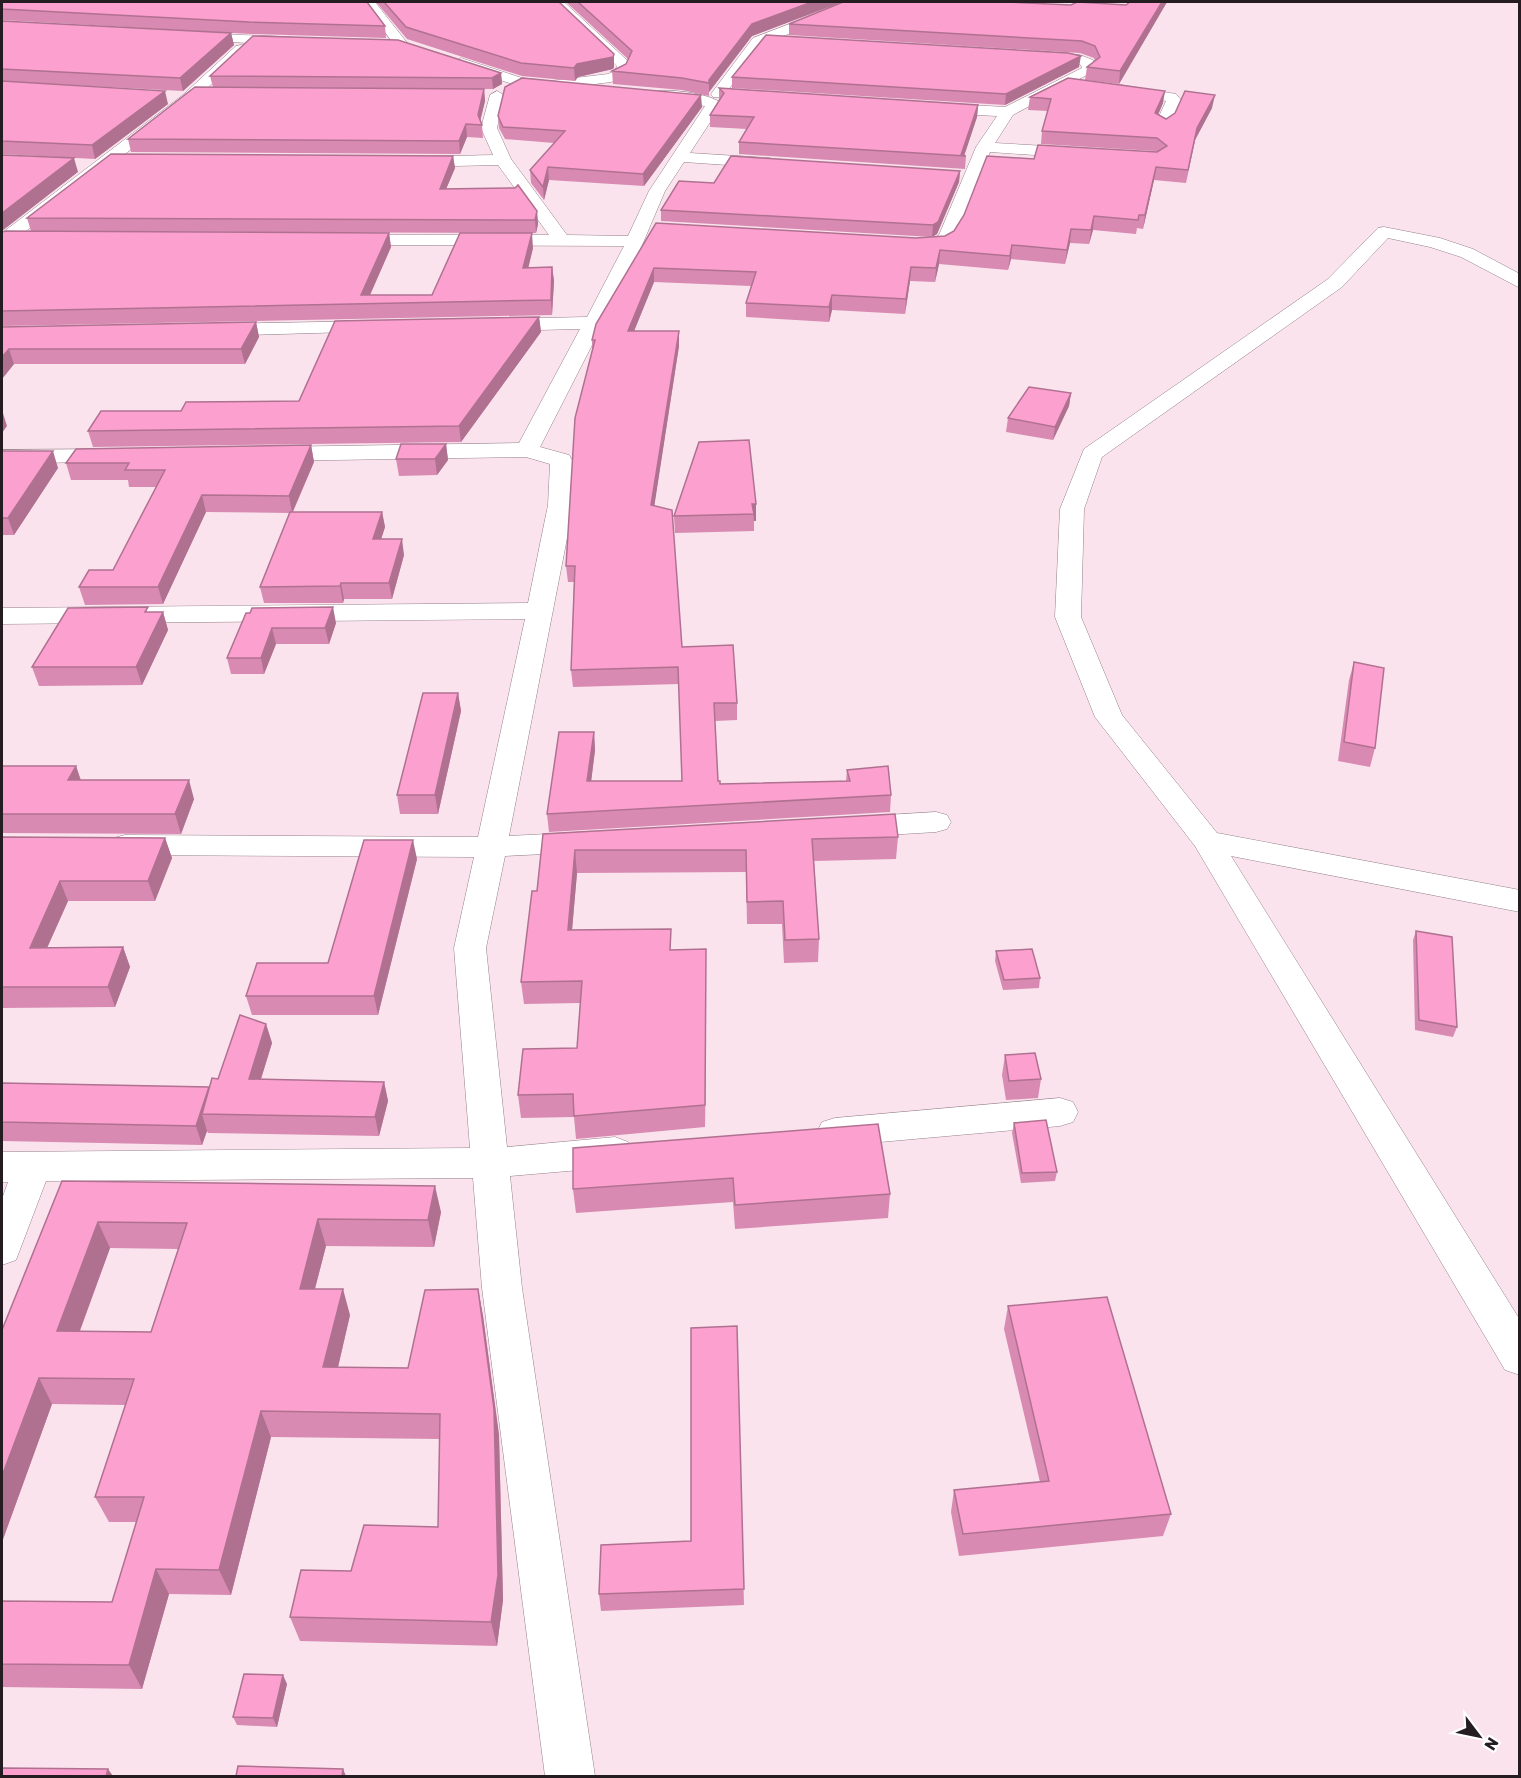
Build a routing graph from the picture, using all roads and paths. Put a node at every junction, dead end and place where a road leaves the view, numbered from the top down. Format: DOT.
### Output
graph roads {
  1 [pos="369,2"];
  2 [pos="557,2"];
  3 [pos="857,2"];
  4 [pos="179,36"];
  5 [pos="250,40"];
  6 [pos="758,41"];
  7 [pos="309,42"];
  8 [pos="794,42"];
  9 [pos="1020,54"];
  10 [pos="1064,83"];
  11 [pos="549,86"];
  12 [pos="501,91"];
  13 [pos="216,93"];
  14 [pos="190,95"];
  15 [pos="164,96"];
  16 [pos="764,97"];
  17 [pos="716,99"];
  18 [pos="914,107"];
  19 [pos="1007,112"];
  20 [pos="1162,125"];
  21 [pos="984,147"];
  22 [pos="1098,154"];
  23 [pos="678,157"];
  24 [pos="133,159"];
  25 [pos="503,160"];
  26 [pos="390,162"];
  27 [pos="104,163"];
  28 [pos="784,164"];
  29 [pos="77,165"];
  30 [pos="950,174"];
  31 [pos="973,176"];
  32 [pos="646,232"];
  33 [pos="29,238"];
  34 [pos="325,239"];
  35 [pos="4,240"];
  36 [pos="562,241"];
  37 [pos="892,244"];
  38 [pos="1520,282"];
  39 [pos="594,323"];
  40 [pos="476,325"];
  41 [pos="393,327"];
  42 [pos="191,330"];
  43 [pos="527,450"];
  44 [pos="252,454"];
  45 [pos="133,455"];
  46 [pos="2,457"];
  47 [pos="537,611"];
  48 [pos="2,616"];
  49 [pos="936,822"];
  50 [pos="831,828"];
  51 [pos="608,840"];
  52 [pos="1207,841"];
  53 [pos="97,845"];
  54 [pos="491,847"];
  55 [pos="1520,901"];
  56 [pos="1060,1112"];
  57 [pos="798,1136"];
  58 [pos="643,1149"];
  59 [pos="489,1163"];
  60 [pos="17,1167"];
  61 [pos="2,1249"];
  62 [pos="1520,1357"];
  63 [pos="570,1776"];
  1 -- 12 [label="street"];
  2 -- 11 [label="street"];
  3 -- 6 [label="street"];
  4 -- 5 [label="street"];
  5 -- 7 [label="street"];
  5 -- 14 [label="street"];
  6 -- 8 [label="street"];
  6 -- 17 [label="street"];
  9 -- 10 [label="street"];
  10 -- 19 [label="street"];
  10 -- 20 [label="street"];
  11 -- 12 [label="street"];
  11 -- 17 [label="street"];
  12 -- 25 [label="street"];
  13 -- 14 [label="street"];
  14 -- 15 [label="street"];
  14 -- 27 [label="street"];
  16 -- 17 [label="street"];
  17 -- 23 [label="street"];
  18 -- 19 [label="street"];
  19 -- 21 [label="street"];
  21 -- 22 [label="street"];
  21 -- 31 [label="street"];
  23 -- 28 [label="street"];
  23 -- 32 [label="street"];
  24 -- 27 [label="street"];
  25 -- 26 [label="street"];
  25 -- 36 [label="street"];
  27 -- 29 [label="street"];
  27 -- 35 [label="street"];
  30 -- 31 [label="street"];
  31 -- 37 [label="street"];
  32 -- 36 [label="street"];
  32 -- 39 [label="street"];
  33 -- 35 [label="street"];
  34 -- 36 [label="street"];
  38 -- 52 [label="street"];
  39 -- 40 [label="street"];
  39 -- 43 [label="street"];
  41 -- 42 [label="street"];
  43 -- 44 [label="street"];
  43 -- 47 [label="street"];
  45 -- 46 [label="street"];
  47 -- 48 [label="street"];
  47 -- 54 [label="street"];
  49 -- 50 [label="street"];
  51 -- 54 [label="street"];
  52 -- 55 [label="street"];
  52 -- 62 [label="street"];
  53 -- 54 [label="street"];
  54 -- 59 [label="street"];
  56 -- 57 [label="street"];
  58 -- 59 [label="street"];
  59 -- 60 [label="street"];
  59 -- 63 [label="street"];
  60 -- 61 [label="street"];
}
